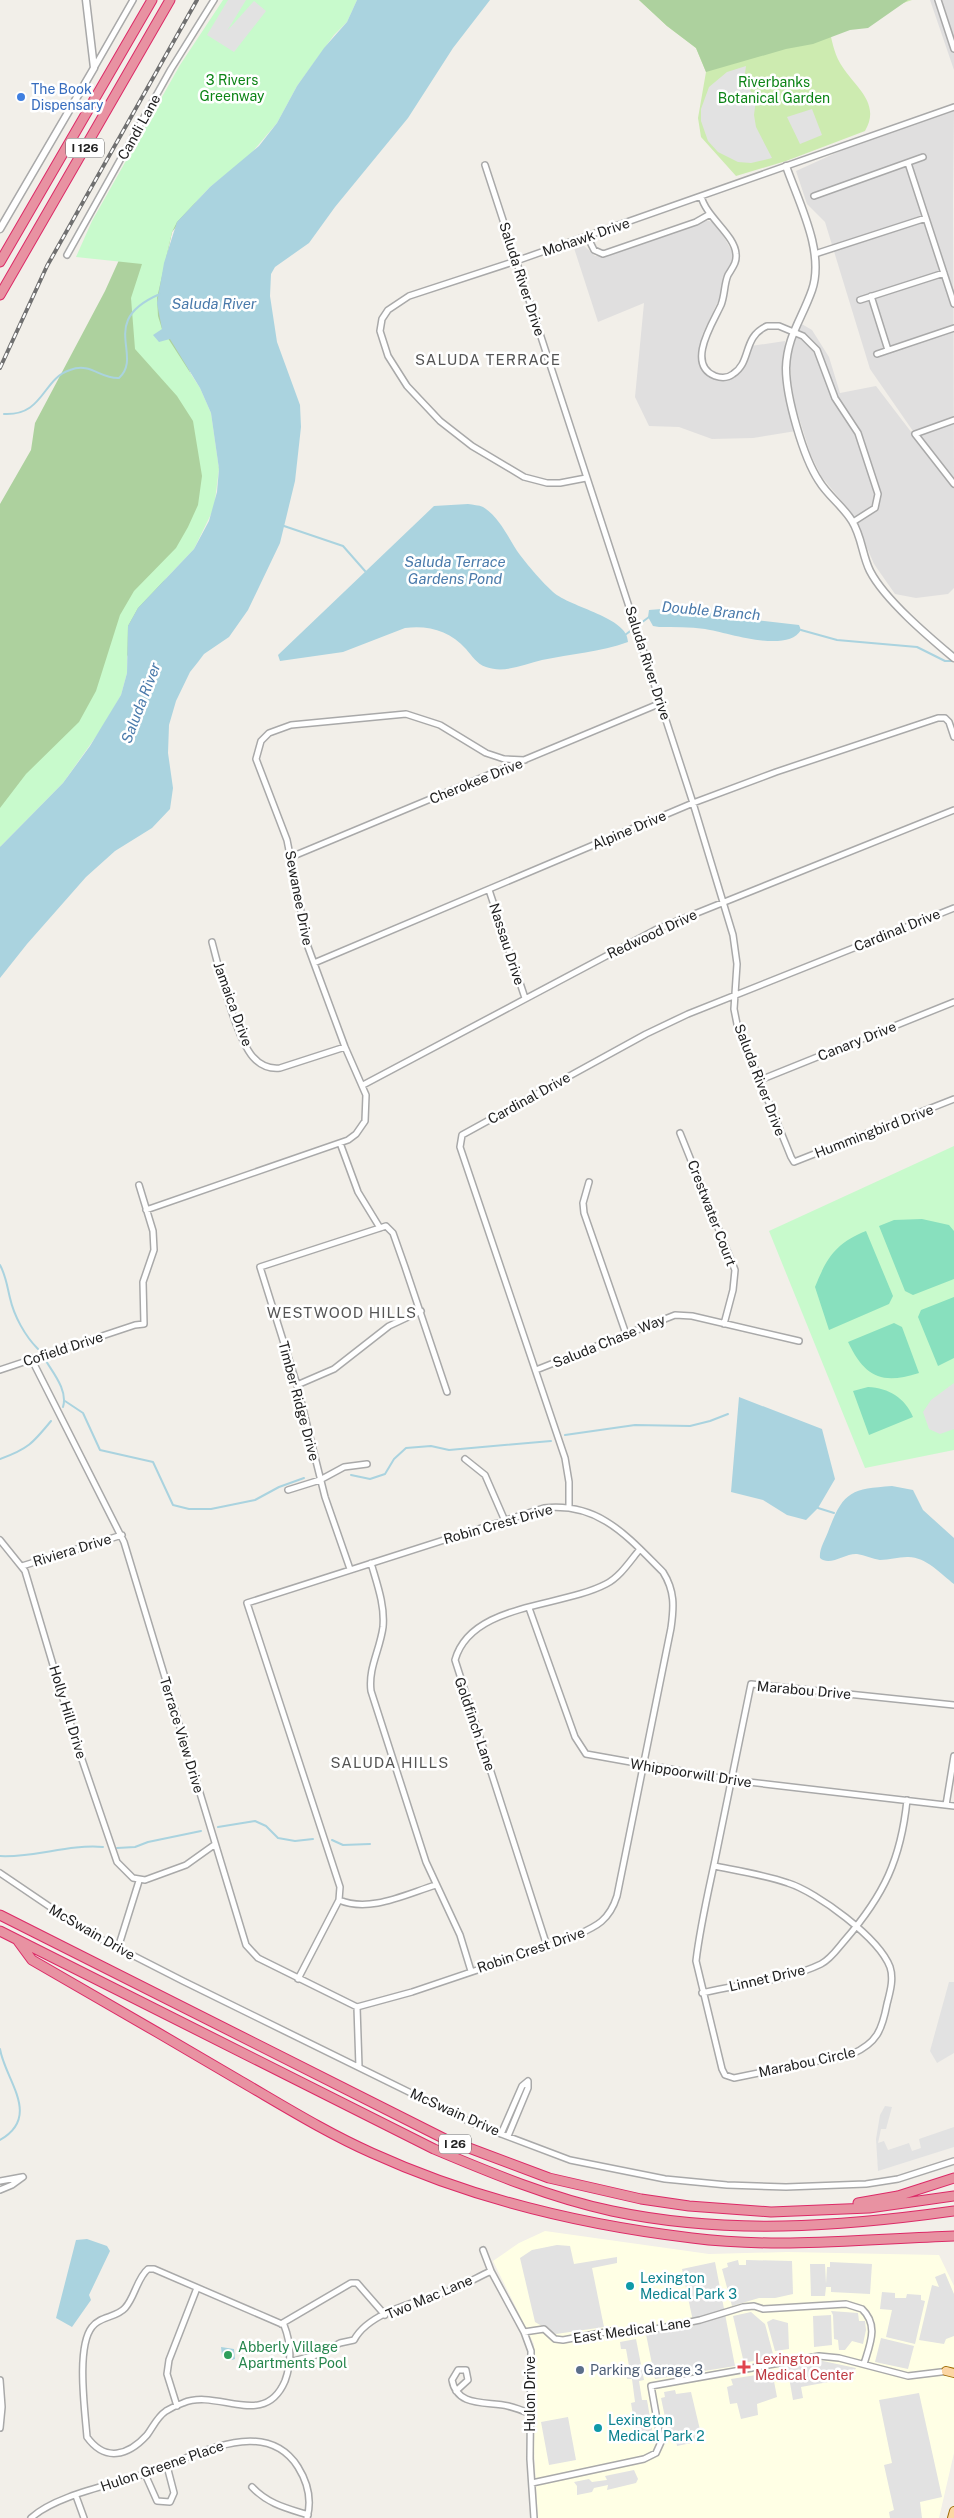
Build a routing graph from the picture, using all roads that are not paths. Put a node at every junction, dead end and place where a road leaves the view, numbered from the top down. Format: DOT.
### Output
graph roads {
  1 [pos="86,0"];
  2 [pos="133,0"];
  3 [pos="152,0"];
  4 [pos="170,0"];
  5 [pos="214,0"];
  6 [pos="938,0"];
  7 [pos="954,49"];
  8 [pos="94,68"];
  9 [pos="954,107"];
  10 [pos="923,158"];
  11 [pos="908,163"];
  12 [pos="485,165"];
  13 [pos="786,166"];
  14 [pos="701,196"];
  15 [pos="814,196"];
  16 [pos="710,214"];
  17 [pos="926,218"];
  18 [pos="0,229"];
  19 [pos="587,236"];
  20 [pos="815,254"];
  21 [pos="67,255"];
  22 [pos="516,261"];
  23 [pos="0,262"];
  24 [pos="944,273"];
  25 [pos="0,295"];
  26 [pos="871,296"];
  27 [pos="860,300"];
  28 [pos="954,304"];
  29 [pos="954,328"];
  30 [pos="793,331"];
  31 [pos="888,350"];
  32 [pos="877,354"];
  33 [pos="954,420"];
  34 [pos="586,478"];
  35 [pos="954,484"];
  36 [pos="853,522"];
  37 [pos="952,657"];
  38 [pos="661,703"];
  39 [pos="954,738"];
  40 [pos="525,760"];
  41 [pos="693,803"];
  42 [pos="954,810"];
  43 [pos="291,856"];
  44 [pos="489,890"];
  45 [pos="722,903"];
  46 [pos="954,908"];
  47 [pos="212,942"];
  48 [pos="314,963"];
  49 [pos="734,996"];
  50 [pos="524,998"];
  51 [pos="954,1002"];
  52 [pos="345,1047"];
  53 [pos="760,1080"];
  54 [pos="363,1085"];
  55 [pos="954,1099"];
  56 [pos="680,1133"];
  57 [pos="340,1143"];
  58 [pos="794,1162"];
  59 [pos="589,1182"];
  60 [pos="139,1185"];
  61 [pos="146,1210"];
  62 [pos="380,1228"];
  63 [pos="421,1312"];
  64 [pos="724,1324"];
  65 [pos="626,1334"];
  66 [pos="799,1341"];
  67 [pos="31,1358"];
  68 [pos="0,1370"];
  69 [pos="536,1370"];
  70 [pos="297,1385"];
  71 [pos="447,1392"];
  72 [pos="465,1459"];
  73 [pos="367,1464"];
  74 [pos="320,1480"];
  75 [pos="288,1490"];
  76 [pos="569,1507"];
  77 [pos="505,1521"];
  78 [pos="122,1535"];
  79 [pos="0,1540"];
  80 [pos="640,1549"];
  81 [pos="371,1563"];
  82 [pos="22,1566"];
  83 [pos="350,1569"];
  84 [pos="529,1608"];
  85 [pos="954,1705"];
  86 [pos="954,1756"];
  87 [pos="643,1765"];
  88 [pos="731,1780"];
  89 [pos="906,1800"];
  90 [pos="946,1805"];
  91 [pos="954,1806"];
  92 [pos="214,1844"];
  93 [pos="714,1866"];
  94 [pos="0,1873"];
  95 [pos="139,1881"];
  96 [pos="436,1885"];
  97 [pos="339,1900"];
  98 [pos="0,1915"];
  99 [pos="856,1927"];
  100 [pos="0,1931"];
  101 [pos="16,1939"];
  102 [pos="547,1946"];
  103 [pos="118,1948"];
  104 [pos="472,1971"];
  105 [pos="298,1978"];
  106 [pos="702,1993"];
  107 [pos="357,2007"];
  108 [pos="359,2067"];
  109 [pos="501,2134"];
  110 [pos="508,2136"];
  111 [pos="954,2161"];
  112 [pos="954,2178"];
  113 [pos="0,2181"];
  114 [pos="0,2190"];
  115 [pos="954,2196"];
  116 [pos="806,2210"];
  117 [pos="954,2211"];
  118 [pos="954,2236"];
  119 [pos="483,2250"];
  120 [pos="491,2271"];
  121 [pos="197,2288"];
  122 [pos="385,2315"];
  123 [pos="281,2324"];
  124 [pos="524,2332"];
  125 [pos="289,2362"];
  126 [pos="864,2364"];
  127 [pos="951,2371"];
  128 [pos="0,2380"];
  129 [pos="456,2391"];
  130 [pos="176,2406"];
  131 [pos="531,2414"];
  132 [pos="0,2428"];
  133 [pos="167,2466"];
  134 [pos="145,2474"];
  135 [pos="532,2483"];
  136 [pos="252,2487"];
  137 [pos="76,2496"];
  138 [pos="954,2511"];
  139 [pos="307,2516"];
  140 [pos="31,2518"];
  141 [pos="84,2518"];
  142 [pos="534,2518"];
  143 [pos="952,2518"];
  1 -- 8 [label="street"];
  2 -- 8 [label="street"];
  3 -- 23 [label="highway, I 126"];
  4 -- 25 [label="highway, I 126"];
  5 -- 21 [label="street, Candi Lane"];
  6 -- 7 [label="street"];
  8 -- 18 [label="street"];
  9 -- 13 [label="street, Mohawk Drive"];
  10 -- 11 [label="street"];
  11 -- 15 [label="street"];
  11 -- 17 [label="street"];
  12 -- 22 [label="street, Saluda River Drive"];
  13 -- 14 [label="street, Mohawk Drive"];
  13 -- 20 [label="street"];
  14 -- 16 [label="street"];
  14 -- 19 [label="street, Mohawk Drive"];
  16 -- 19 [label="street"];
  16 -- 30 [label="street"];
  17 -- 20 [label="street"];
  17 -- 24 [label="street"];
  19 -- 22 [label="street, Mohawk Drive"];
  20 -- 30 [label="street"];
  22 -- 34 [label="street, Saluda River Drive"];
  22 -- 34 [label="street, Mohawk Drive"];
  24 -- 26 [label="street"];
  24 -- 28 [label="street"];
  26 -- 27 [label="street"];
  26 -- 31 [label="street"];
  29 -- 31 [label="street"];
  30 -- 36 [label="street"];
  30 -- 36 [label="street"];
  31 -- 32 [label="street"];
  33 -- 35 [label="street"];
  34 -- 38 [label="street, Saluda River Drive"];
  36 -- 37 [label="street"];
  38 -- 40 [label="street, Cherokee Drive"];
  38 -- 41 [label="street, Saluda River Drive"];
  39 -- 41 [label="street, Alpine Drive"];
  40 -- 43 [label="street, Cherokee Drive"];
  40 -- 43 [label="street, Sewanee Drive"];
  41 -- 44 [label="street, Alpine Drive"];
  41 -- 45 [label="street, Saluda River Drive"];
  42 -- 45 [label="street, Redwood Drive"];
  43 -- 48 [label="street, Sewanee Drive"];
  44 -- 48 [label="street, Alpine Drive"];
  44 -- 50 [label="street, Nassau Drive"];
  45 -- 49 [label="street, Saluda River Drive"];
  45 -- 50 [label="street, Redwood Drive"];
  46 -- 49 [label="street, Cardinal Drive"];
  47 -- 52 [label="street, Jamaica Drive"];
  48 -- 52 [label="street, Sewanee Drive"];
  49 -- 53 [label="street, Saluda River Drive"];
  49 -- 69 [label="street, Cardinal Drive"];
  50 -- 54 [label="street, Redwood Drive"];
  51 -- 53 [label="street, Canary Drive"];
  52 -- 54 [label="street, Sewanee Drive"];
  53 -- 58 [label="street, Saluda River Drive"];
  54 -- 57 [label="street, Sewanee Drive"];
  55 -- 58 [label="street, Hummingbird Drive"];
  56 -- 64 [label="street, Crestwater Court"];
  57 -- 61 [label="street, Sewanee Drive"];
  57 -- 62 [label="street"];
  59 -- 65 [label="street"];
  60 -- 61 [label="street"];
  61 -- 67 [label="street, Cofield Drive"];
  62 -- 63 [label="street"];
  62 -- 70 [label="street, Timber Ridge Drive"];
  63 -- 70 [label="street"];
  63 -- 71 [label="street"];
  64 -- 65 [label="street, Saluda Chase Way"];
  64 -- 66 [label="street, Saluda Chase Way"];
  65 -- 69 [label="street, Saluda Chase Way"];
  67 -- 68 [label="street, Cofield Drive"];
  67 -- 78 [label="street, Terrace View Drive"];
  69 -- 76 [label="street, Cardinal Drive"];
  70 -- 74 [label="street, Timber Ridge Drive"];
  72 -- 77 [label="street"];
  73 -- 74 [label="street"];
  74 -- 75 [label="street"];
  74 -- 83 [label="street, Timber Ridge Drive"];
  76 -- 77 [label="street, Robin Crest Drive"];
  76 -- 80 [label="street, Robin Crest Drive"];
  77 -- 81 [label="street, Robin Crest Drive"];
  78 -- 82 [label="street, Riviera Drive"];
  78 -- 92 [label="street, Terrace View Drive"];
  79 -- 82 [label="street, Holly Hill Drive"];
  80 -- 84 [label="street, Goldfinch Lane"];
  80 -- 87 [label="street, Robin Crest Drive"];
  81 -- 83 [label="street, Robin Crest Drive"];
  81 -- 96 [label="street"];
  82 -- 95 [label="street, Holly Hill Drive"];
  83 -- 97 [label="street, Robin Crest Drive"];
  84 -- 87 [label="street, Whippoorwill Drive"];
  84 -- 102 [label="street, Goldfinch Lane"];
  85 -- 88 [label="street, Marabou Drive"];
  86 -- 90 [label="street"];
  87 -- 88 [label="street, Whippoorwill Drive"];
  87 -- 102 [label="street, Robin Crest Drive"];
  88 -- 89 [label="street, Whippoorwill Drive"];
  88 -- 93 [label="street, Marabou Circle"];
  89 -- 90 [label="street, Whippoorwill Drive"];
  89 -- 99 [label="street, Linnet Drive"];
  90 -- 91 [label="street, Whippoorwill Drive"];
  92 -- 95 [label="street"];
  92 -- 105 [label="street, Terrace View Drive"];
  93 -- 99 [label="street, Marabou Circle"];
  93 -- 106 [label="street, Marabou Circle"];
  94 -- 103 [label="street, McSwain Drive"];
  95 -- 103 [label="street"];
  96 -- 97 [label="street"];
  96 -- 104 [label="street"];
  97 -- 105 [label="street"];
  98 -- 116 [label="highway, I 26"];
  99 -- 106 [label="street, Linnet Drive"];
  99 -- 106 [label="street, Marabou Circle"];
  100 -- 101 [label="highway, I 26"];
  101 -- 117 [label="highway, I 26"];
  101 -- 118 [label="highway"];
  102 -- 104 [label="street, Robin Crest Drive"];
  103 -- 108 [label="street, McSwain Drive"];
  104 -- 107 [label="street, Robin Crest Drive"];
  105 -- 107 [label="street, Terrace View Drive"];
  107 -- 108 [label="street"];
  108 -- 109 [label="street, McSwain Drive"];
  109 -- 110 [label="street, McSwain Drive"];
  109 -- 110 [label="street"];
  110 -- 111 [label="street, McSwain Drive"];
  112 -- 116 [label="highway"];
  113 -- 114 [label="street"];
  115 -- 116 [label="highway, I 26"];
  119 -- 120 [label="street, Hulon Drive"];
  120 -- 122 [label="street, Two Mac Lane"];
  120 -- 124 [label="street, Hulon Drive"];
  121 -- 123 [label="street"];
  121 -- 130 [label="street"];
  121 -- 130 [label="street"];
  122 -- 123 [label="street"];
  122 -- 125 [label="street, Two Mac Lane"];
  123 -- 125 [label="street"];
  124 -- 126 [label="street, East Medical Lane"];
  124 -- 131 [label="street, Hulon Drive"];
  125 -- 130 [label="street"];
  126 -- 127 [label="street"];
  126 -- 135 [label="street"];
  128 -- 132 [label="street"];
  129 -- 131 [label="street"];
  131 -- 135 [label="street, Hulon Drive"];
  133 -- 134 [label="street, Hulon Greene Place"];
  133 -- 134 [label="street"];
  133 -- 139 [label="street, Hulon Greene Place"];
  134 -- 137 [label="street, Hulon Greene Place"];
  135 -- 142 [label="street, Hulon Drive"];
  136 -- 139 [label="street"];
  137 -- 140 [label="street, Hulon Greene Place"];
  137 -- 141 [label="street"];
  138 -- 143 [label="main road"];
}
